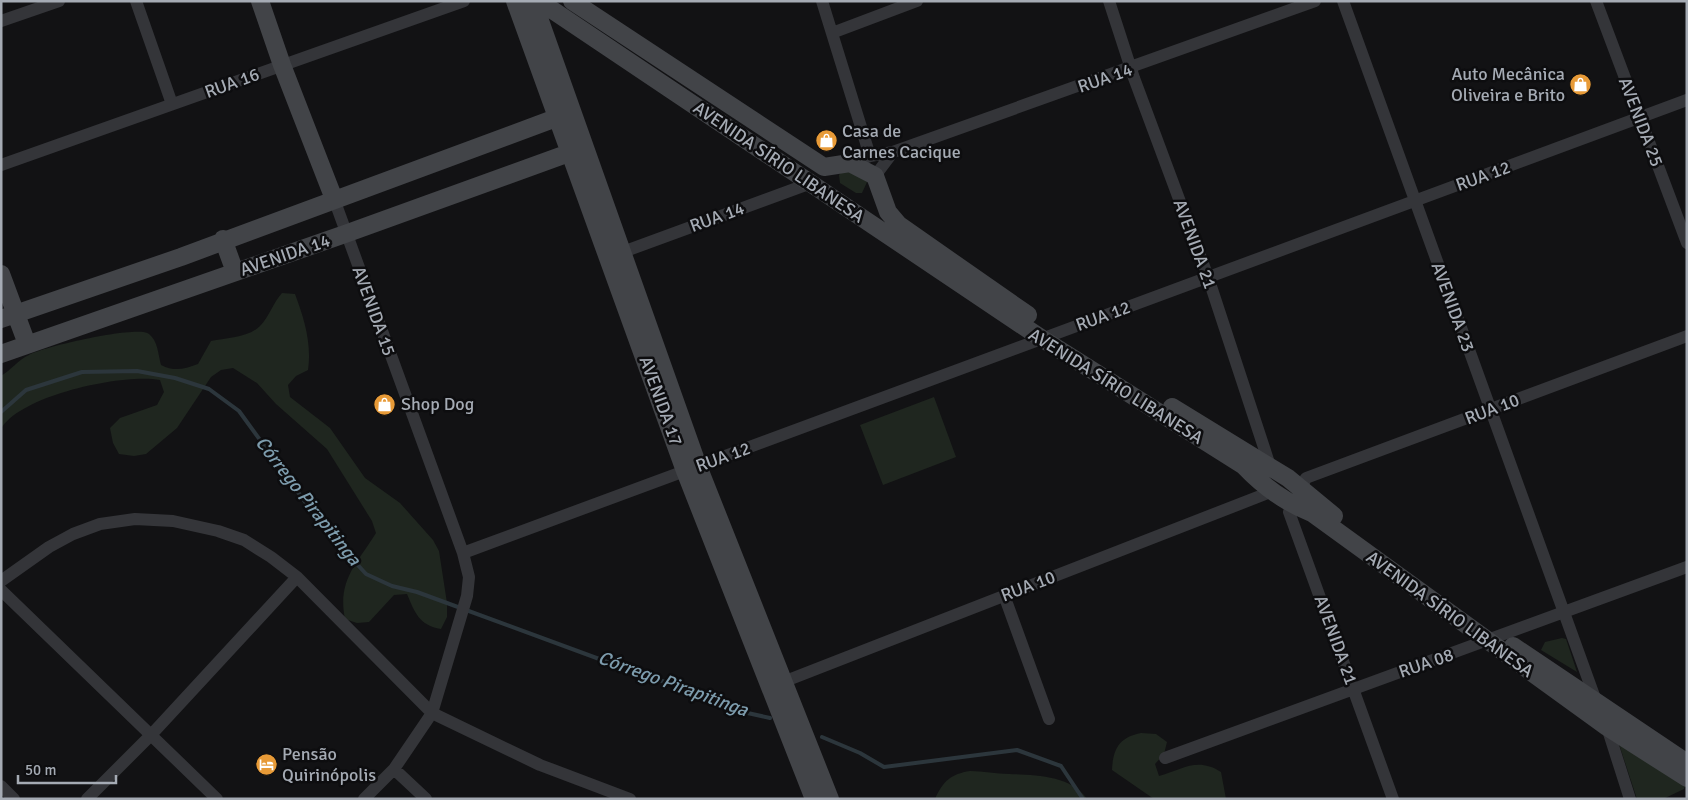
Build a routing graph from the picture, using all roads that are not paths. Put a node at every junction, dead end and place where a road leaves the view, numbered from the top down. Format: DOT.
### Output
graph roads {
  1 [pos="58,1"];
  2 [pos="136,1"];
  3 [pos="260,1"];
  4 [pos="464,1"];
  5 [pos="515,1"];
  6 [pos="533,1"];
  7 [pos="539,1"];
  8 [pos="572,1"];
  9 [pos="917,1"];
  10 [pos="1109,1"];
  11 [pos="1315,1"];
  12 [pos="1343,1"];
  13 [pos="1596,1"];
  14 [pos="827,3"];
  15 [pos="1,21"];
  16 [pos="832,33"];
  17 [pos="282,66"];
  18 [pos="1132,68"];
  19 [pos="1687,100"];
  20 [pos="172,104"];
  21 [pos="556,118"];
  22 [pos="1640,118"];
  23 [pos="893,152"];
  24 [pos="569,153"];
  25 [pos="870,156"];
  26 [pos="850,163"];
  27 [pos="1,165"];
  28 [pos="824,167"];
  29 [pos="875,176"];
  30 [pos="811,183"];
  31 [pos="334,199"];
  32 [pos="883,200"];
  33 [pos="1415,201"];
  34 [pos="861,217"];
  35 [pos="346,234"];
  36 [pos="223,239"];
  37 [pos="1687,243"];
  38 [pos="622,252"];
  39 [pos="235,272"];
  40 [pos="1,274"];
  41 [pos="1208,277"];
  42 [pos="9,316"];
  43 [pos="1048,336"];
  44 [pos="1687,336"];
  45 [pos="27,344"];
  46 [pos="1,354"];
  47 [pos="1490,410"];
  48 [pos="1270,466"];
  49 [pos="692,469"];
  50 [pos="1266,486"];
  51 [pos="1302,488"];
  52 [pos="1292,504"];
  53 [pos="463,553"];
  54 [pos="1687,567"];
  55 [pos="297,577"];
  56 [pos="1,581"];
  57 [pos="1,590"];
  58 [pos="1004,595"];
  59 [pos="1562,613"];
  60 [pos="1493,639"];
  61 [pos="778,685"];
  62 [pos="1354,688"];
  63 [pos="1596,701"];
  64 [pos="432,713"];
  65 [pos="1049,719"];
  66 [pos="1610,721"];
  67 [pos="150,735"];
  68 [pos="1165,758"];
  69 [pos="1687,763"];
  70 [pos="394,769"];
  71 [pos="1687,778"];
  72 [pos="1,786"];
  73 [pos="14,799"];
  74 [pos="87,799"];
  75 [pos="217,799"];
  76 [pos="364,799"];
  77 [pos="426,799"];
  78 [pos="630,799"];
  79 [pos="814,799"];
  80 [pos="830,799"];
  81 [pos="1393,799"];
  82 [pos="1630,799"];
  1 -- 15 [label="street"];
  2 -- 20 [label="street"];
  3 -- 17 [label="street, AVENIDA 15"];
  4 -- 17 [label="street, RUA 16"];
  5 -- 21 [label="street, AVENIDA 17"];
  6 -- 38 [label="street, AVENIDA 17"];
  7 -- 30 [label="street, AVENIDA SÍRIO LIBANESA"];
  8 -- 28 [label="street, AVENIDA SÍRIO LIBANESA"];
  9 -- 16 [label="street"];
  10 -- 18 [label="street, AVENIDA 21"];
  11 -- 18 [label="street, RUA 14"];
  12 -- 33 [label="street, AVENIDA 23"];
  13 -- 22 [label="street, AVENIDA 25"];
  14 -- 16 [label="street"];
  16 -- 25 [label="street"];
  17 -- 20 [label="street, RUA 16"];
  17 -- 31 [label="street, AVENIDA 15"];
  18 -- 23 [label="street, RUA 14"];
  18 -- 41 [label="street, AVENIDA 21"];
  19 -- 22 [label="street, RUA 12"];
  20 -- 27 [label="street, RUA 16"];
  21 -- 24 [label="street, AVENIDA 17"];
  21 -- 31 [label="street, AVENIDA 14"];
  22 -- 33 [label="street, RUA 12"];
  22 -- 37 [label="street, AVENIDA 25"];
  23 -- 25 [label="street, RUA 14"];
  23 -- 29 [label="street"];
  24 -- 35 [label="street, AVENIDA 14"];
  24 -- 49 [label="street, AVENIDA 17"];
  25 -- 26 [label="street, RUA 14"];
  26 -- 28 [label="street, AVENIDA SÍRIO LIBANESA"];
  26 -- 29 [label="street"];
  28 -- 30 [label="street"];
  29 -- 32 [label="street, AVENIDA SÍRIO LIBANESA"];
  30 -- 34 [label="street, AVENIDA SÍRIO LIBANESA"];
  30 -- 38 [label="street, RUA 14"];
  31 -- 35 [label="street, AVENIDA 15"];
  31 -- 36 [label="street, AVENIDA 14"];
  32 -- 34 [label="street"];
  32 -- 43 [label="street, AVENIDA SÍRIO LIBANESA"];
  33 -- 41 [label="street, RUA 12"];
  33 -- 47 [label="street, AVENIDA 23"];
  34 -- 43 [label="street, AVENIDA SÍRIO LIBANESA"];
  35 -- 39 [label="street, AVENIDA 14"];
  35 -- 53 [label="street, AVENIDA 15"];
  36 -- 39 [label="street"];
  36 -- 42 [label="street, AVENIDA 14"];
  38 -- 49 [label="street, AVENIDA 17"];
  39 -- 45 [label="street, AVENIDA 14"];
  40 -- 42 [label="street"];
  41 -- 43 [label="street, RUA 12"];
  41 -- 48 [label="street, AVENIDA 21"];
  42 -- 45 [label="street"];
  43 -- 48 [label="street, AVENIDA SÍRIO LIBANESA"];
  43 -- 49 [label="street, RUA 12"];
  43 -- 50 [label="street, AVENIDA SÍRIO LIBANESA"];
  44 -- 47 [label="street, RUA 10"];
  45 -- 46 [label="street, AVENIDA 14"];
  47 -- 51 [label="street, RUA 10"];
  47 -- 59 [label="street, AVENIDA 23"];
  48 -- 50 [label="street"];
  48 -- 51 [label="street, AVENIDA SÍRIO LIBANESA"];
  49 -- 53 [label="street, RUA 12"];
  49 -- 61 [label="street, AVENIDA 17"];
  50 -- 52 [label="street, AVENIDA SÍRIO LIBANESA"];
  50 -- 58 [label="street, RUA 10"];
  51 -- 52 [label="street"];
  51 -- 60 [label="street, AVENIDA SÍRIO LIBANESA"];
  52 -- 60 [label="street, AVENIDA SÍRIO LIBANESA"];
  52 -- 62 [label="street, AVENIDA 21"];
  53 -- 64 [label="street, AVENIDA 15"];
  54 -- 59 [label="street, RUA 08"];
  55 -- 56 [label="street"];
  55 -- 64 [label="street"];
  55 -- 67 [label="street"];
  57 -- 67 [label="street"];
  58 -- 61 [label="street, RUA 10"];
  58 -- 65 [label="street"];
  59 -- 60 [label="street, RUA 08"];
  59 -- 63 [label="street, AVENIDA 23"];
  60 -- 62 [label="street, RUA 08"];
  60 -- 63 [label="street, AVENIDA SÍRIO LIBANESA"];
  60 -- 66 [label="street, AVENIDA SÍRIO LIBANESA"];
  61 -- 79 [label="street, AVENIDA 17"];
  61 -- 80 [label="street, AVENIDA 17"];
  62 -- 68 [label="street, RUA 08"];
  62 -- 81 [label="street, AVENIDA 21"];
  63 -- 66 [label="street, AVENIDA SÍRIO LIBANESA"];
  64 -- 70 [label="street, AVENIDA 15"];
  64 -- 78 [label="street"];
  66 -- 69 [label="street, AVENIDA SÍRIO LIBANESA"];
  66 -- 71 [label="street, AVENIDA SÍRIO LIBANESA"];
  66 -- 82 [label="street"];
  67 -- 74 [label="street"];
  67 -- 75 [label="street"];
  70 -- 76 [label="street, AVENIDA 15"];
  70 -- 77 [label="street"];
  72 -- 73 [label="street"];
}
